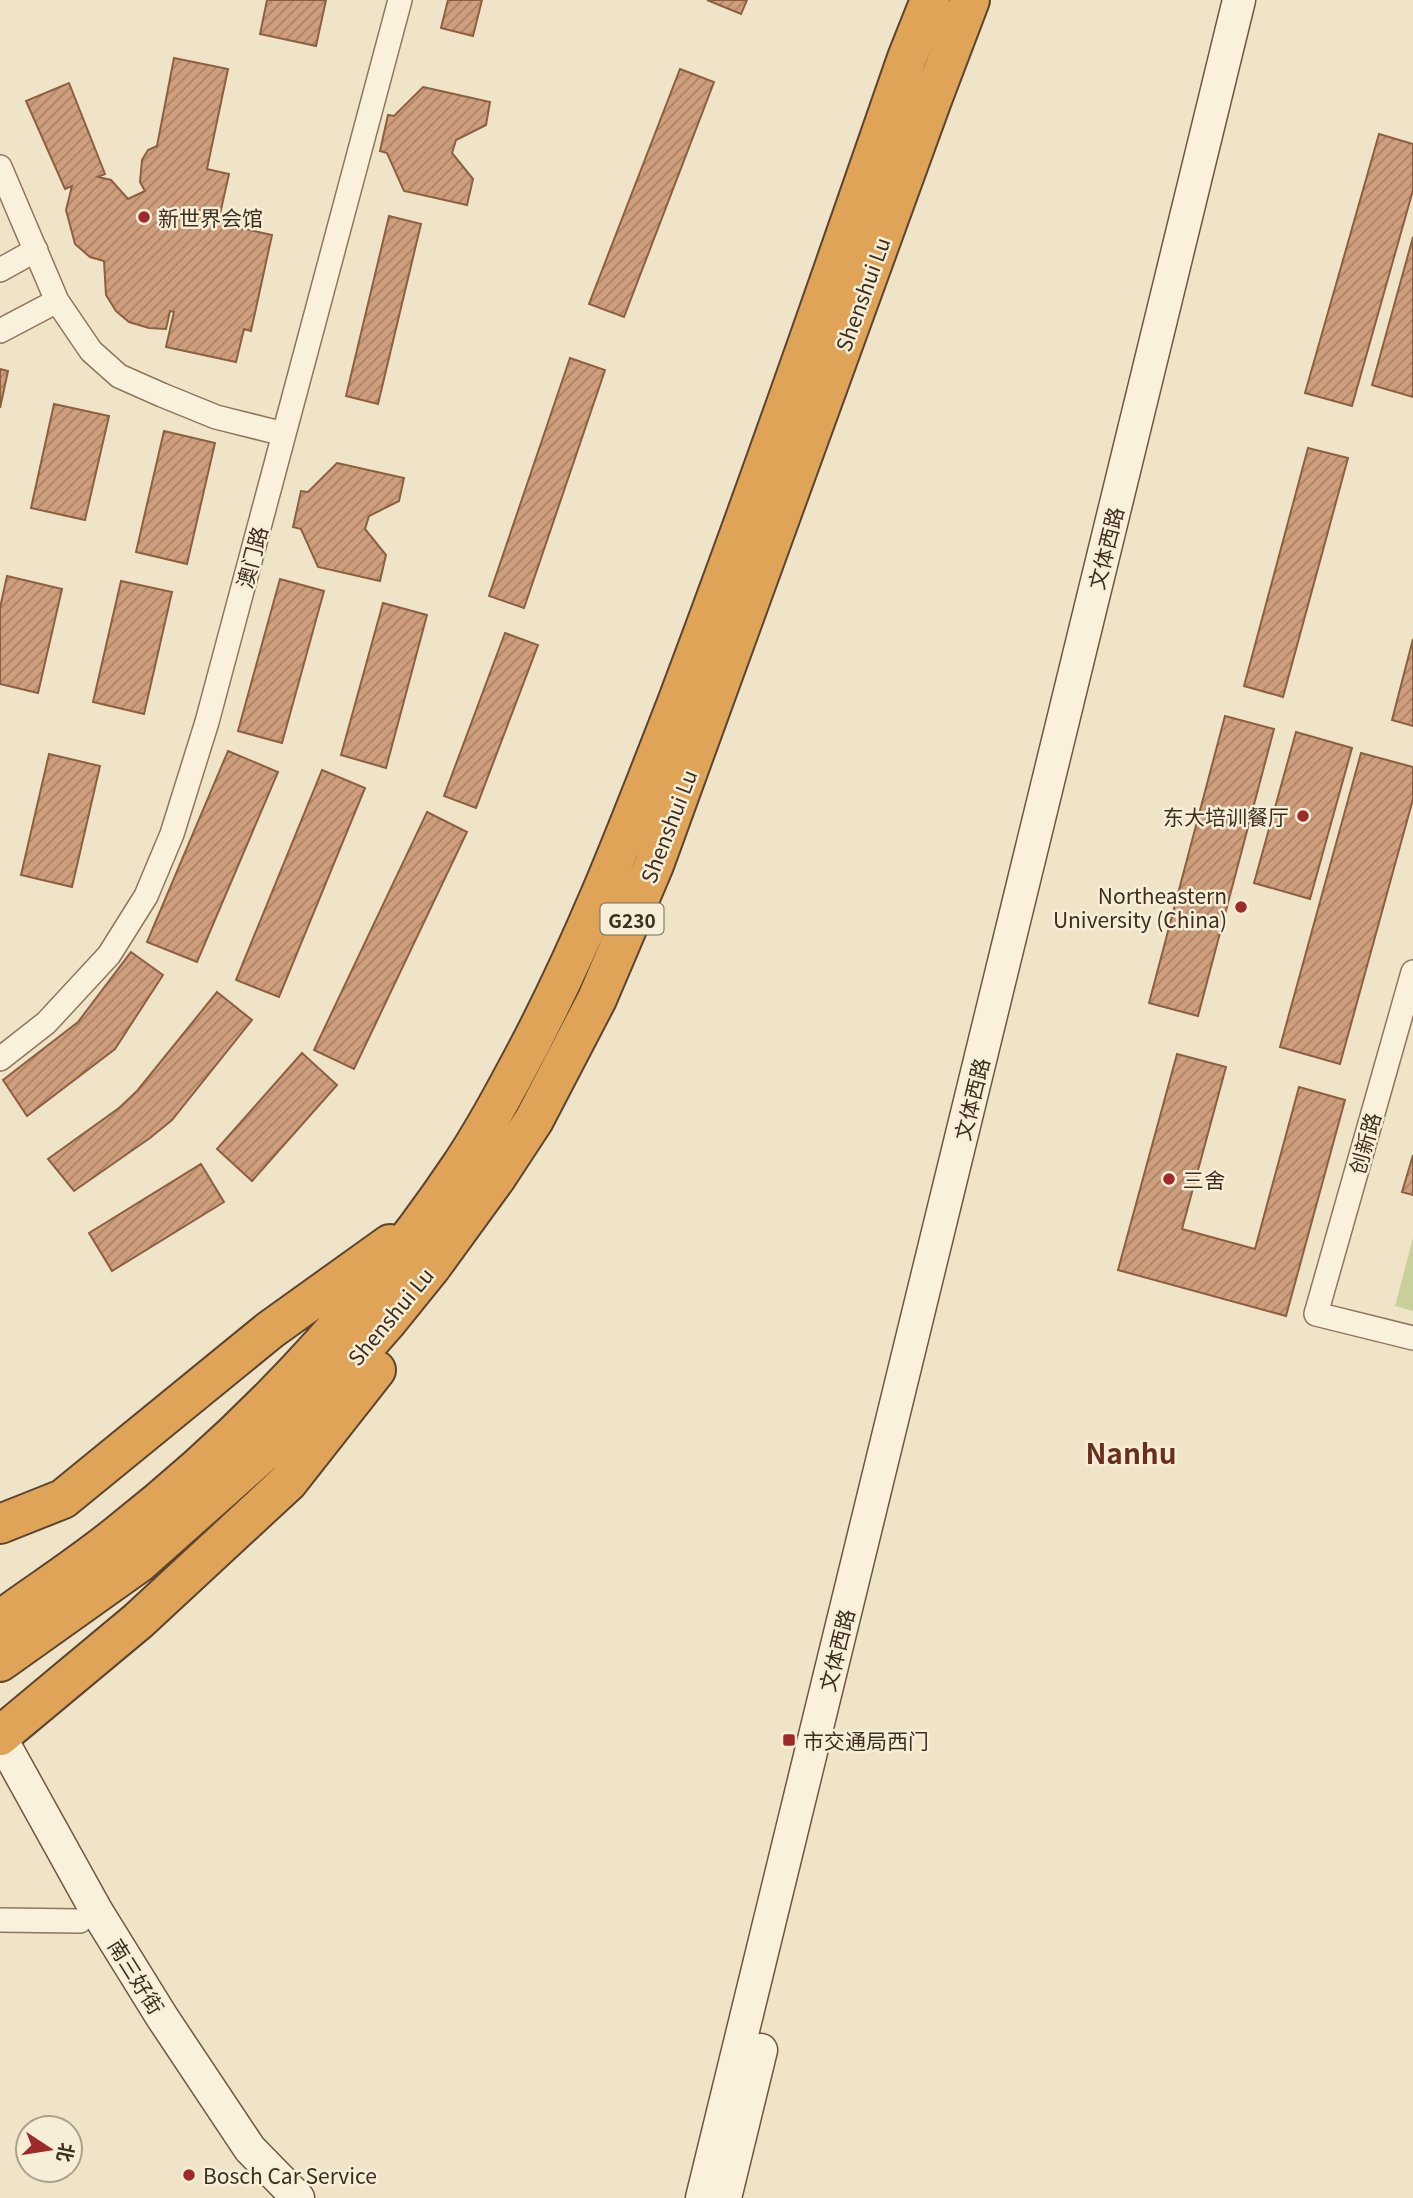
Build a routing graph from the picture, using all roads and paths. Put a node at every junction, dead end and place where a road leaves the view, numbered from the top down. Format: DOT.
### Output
graph roads {
  1 [pos="400,0"];
  2 [pos="930,0"];
  3 [pos="970,0"];
  4 [pos="1239,0"];
  5 [pos="1254,0"];
  6 [pos="0,167"];
  7 [pos="36,250"];
  8 [pos="0,270"];
  9 [pos="57,301"];
  10 [pos="0,331"];
  11 [pos="284,434"];
  12 [pos="1413,972"];
  13 [pos="0,1059"];
  14 [pos="496,1178"];
  15 [pos="420,1222"];
  16 [pos="1413,1338"];
  17 [pos="0,1524"];
  18 [pos="0,1620"];
  19 [pos="5,1659"];
  20 [pos="0,1736"];
  21 [pos="0,1776"];
  22 [pos="0,1920"];
  23 [pos="80,1921"];
  24 [pos="268,2198"];
  25 [pos="298,2198"];
  26 [pos="702,2198"];
  27 [pos="725,2198"];
  1 -- 11 [label="street, 澳门路"];
  2 -- 15 [label="highway, Shenshui Lu / G230"];
  3 -- 14 [label="highway, Shenshui Lu / G230"];
  4 -- 26 [label="street, 文体西路"];
  5 -- 27 [label="street, 文体西路"];
  6 -- 7 [label="street"];
  7 -- 8 [label="street"];
  7 -- 9 [label="street"];
  9 -- 10 [label="street"];
  9 -- 11 [label="street"];
  11 -- 13 [label="street, 澳门路"];
  12 -- 16 [label="street, 创新路"];
  14 -- 19 [label="highway, Shenshui Lu / G230"];
  14 -- 20 [label="highway"];
  15 -- 17 [label="highway"];
  15 -- 18 [label="highway, Shenshui Lu / G230"];
  20 -- 25 [label="street, 南三好街"];
  21 -- 23 [label="street"];
  22 -- 23 [label="street"];
  23 -- 24 [label="street"];
}
